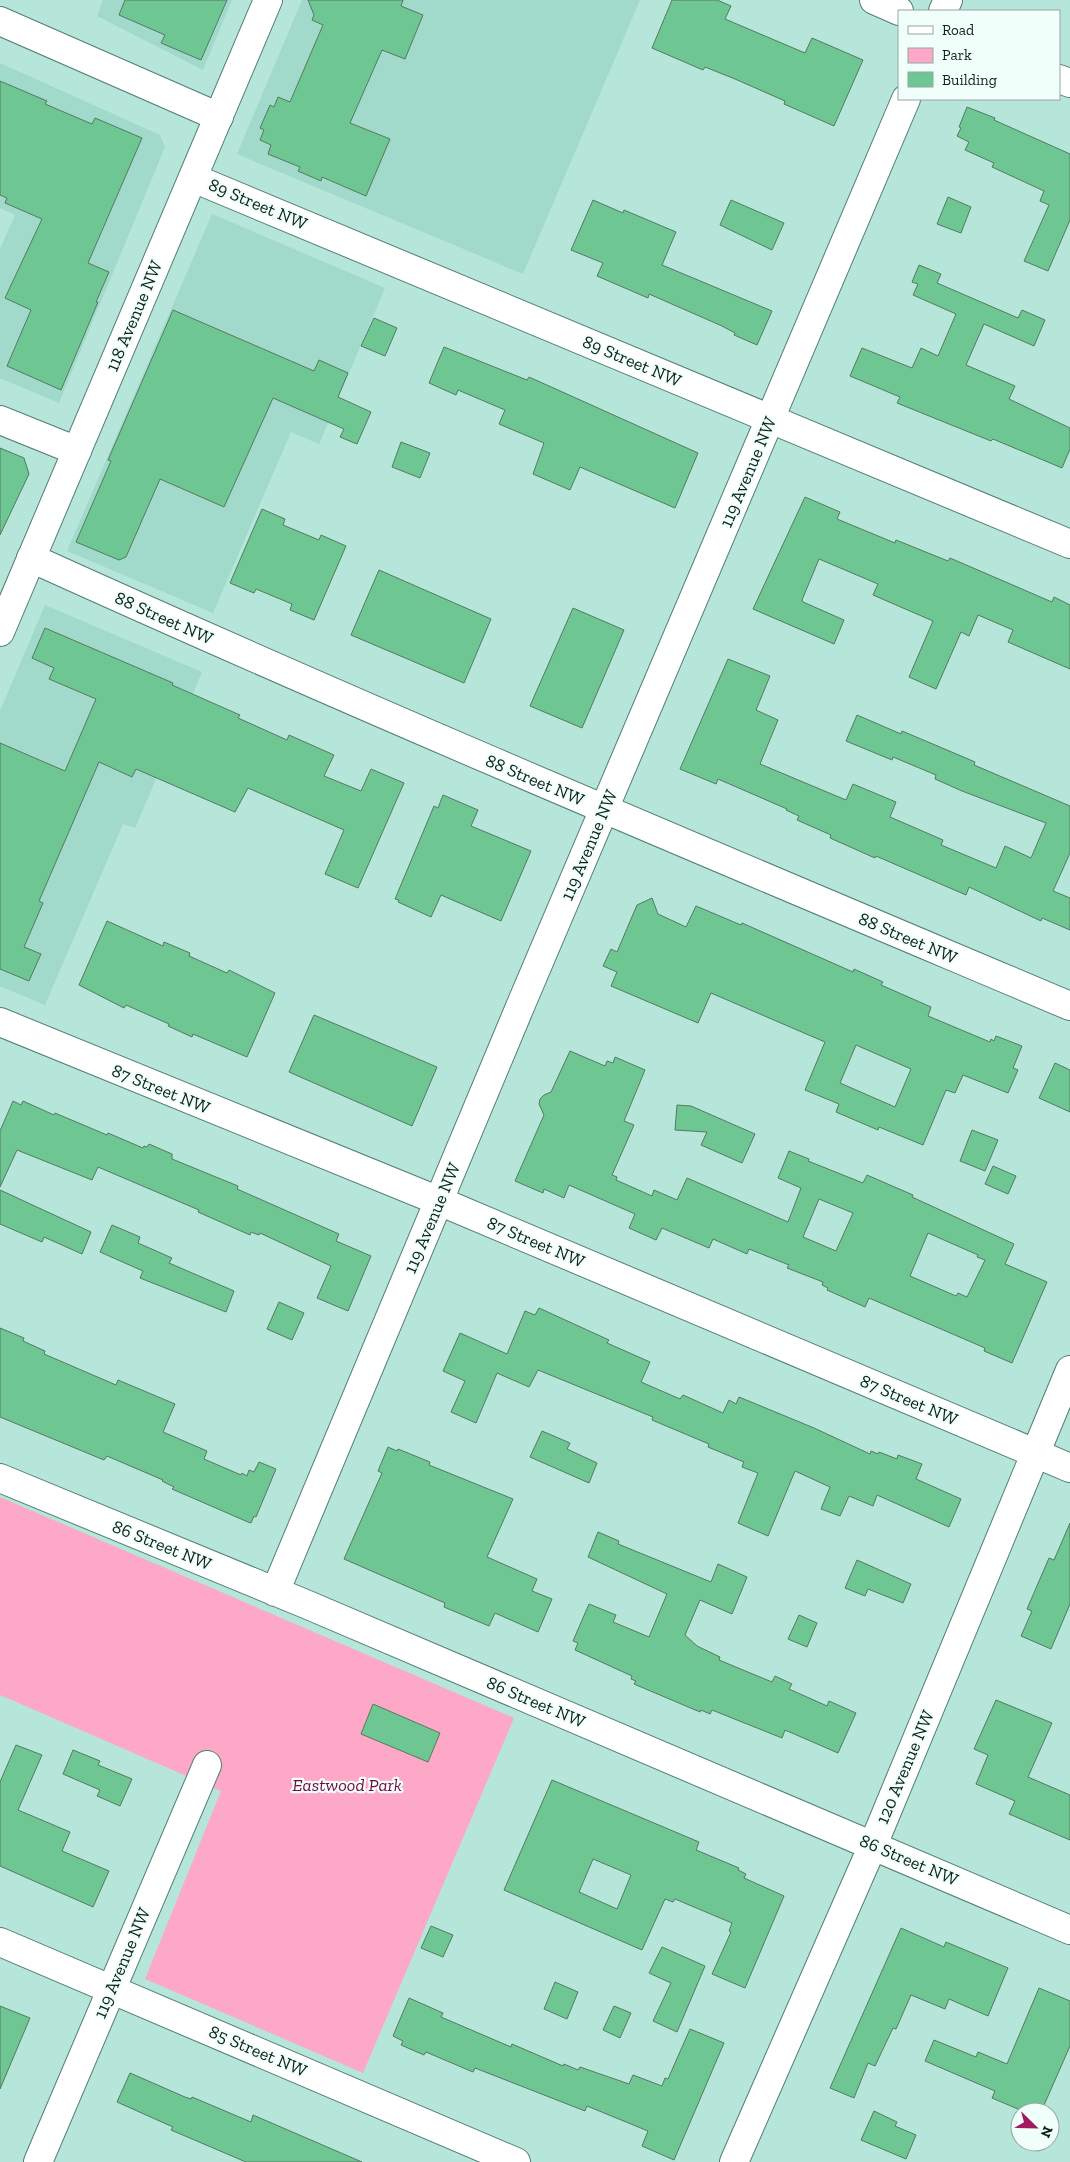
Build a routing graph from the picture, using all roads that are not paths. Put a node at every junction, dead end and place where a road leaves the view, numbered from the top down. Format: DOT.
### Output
graph roads {
  1 [pos="268,0"];
  2 [pos="874,0"];
  3 [pos="898,11"];
  4 [pos="0,21"];
  5 [pos="906,100"];
  6 [pos="219,117"];
  7 [pos="193,178"];
  8 [pos="771,418"];
  9 [pos="0,420"];
  10 [pos="77,451"];
  11 [pos="1070,544"];
  12 [pos="31,558"];
  13 [pos="0,632"];
  14 [pos="605,810"];
  15 [pos="1070,1006"];
  16 [pos="0,1022"];
  17 [pos="439,1201"];
  18 [pos="1070,1370"];
  19 [pos="1036,1453"];
  20 [pos="1070,1468"];
  21 [pos="0,1478"];
  22 [pos="275,1592"];
  23 [pos="207,1765"];
  24 [pos="873,1844"];
  25 [pos="1070,1930"];
  26 [pos="0,1942"];
  27 [pos="111,1988"];
  28 [pos="38,2162"];
  29 [pos="516,2162"];
  30 [pos="734,2162"];
  1 -- 6 [label="street, 118 Avenue NW"];
  2 -- 3 [label="street"];
  4 -- 6 [label="street"];
  5 -- 8 [label="street, 119 Avenue NW"];
  6 -- 7 [label="street, 118 Avenue NW"];
  7 -- 8 [label="street, 89 Street NW"];
  7 -- 10 [label="street, 118 Avenue NW"];
  8 -- 11 [label="street, 89 Street NW"];
  8 -- 14 [label="street, 119 Avenue NW"];
  9 -- 10 [label="street"];
  10 -- 12 [label="street, 118 Avenue NW"];
  12 -- 13 [label="street, 118 Avenue NW"];
  12 -- 14 [label="street, 88 Street NW"];
  14 -- 15 [label="street, 88 Street NW"];
  14 -- 17 [label="street, 119 Avenue NW"];
  16 -- 17 [label="street, 87 Street NW"];
  17 -- 19 [label="street, 87 Street NW"];
  17 -- 22 [label="street, 119 Avenue NW"];
  18 -- 19 [label="street, 120 Avenue NW"];
  19 -- 20 [label="street, 87 Street NW"];
  19 -- 24 [label="street, 120 Avenue NW"];
  21 -- 22 [label="street, 86 Street NW"];
  22 -- 24 [label="street, 86 Street NW"];
  23 -- 27 [label="street, 119 Avenue NW"];
  24 -- 25 [label="street, 86 Street NW"];
  24 -- 30 [label="street, 120 Avenue NW"];
  26 -- 27 [label="street, 85 Street NW"];
  27 -- 28 [label="street, 119 Avenue NW"];
  27 -- 29 [label="street, 85 Street NW"];
}
